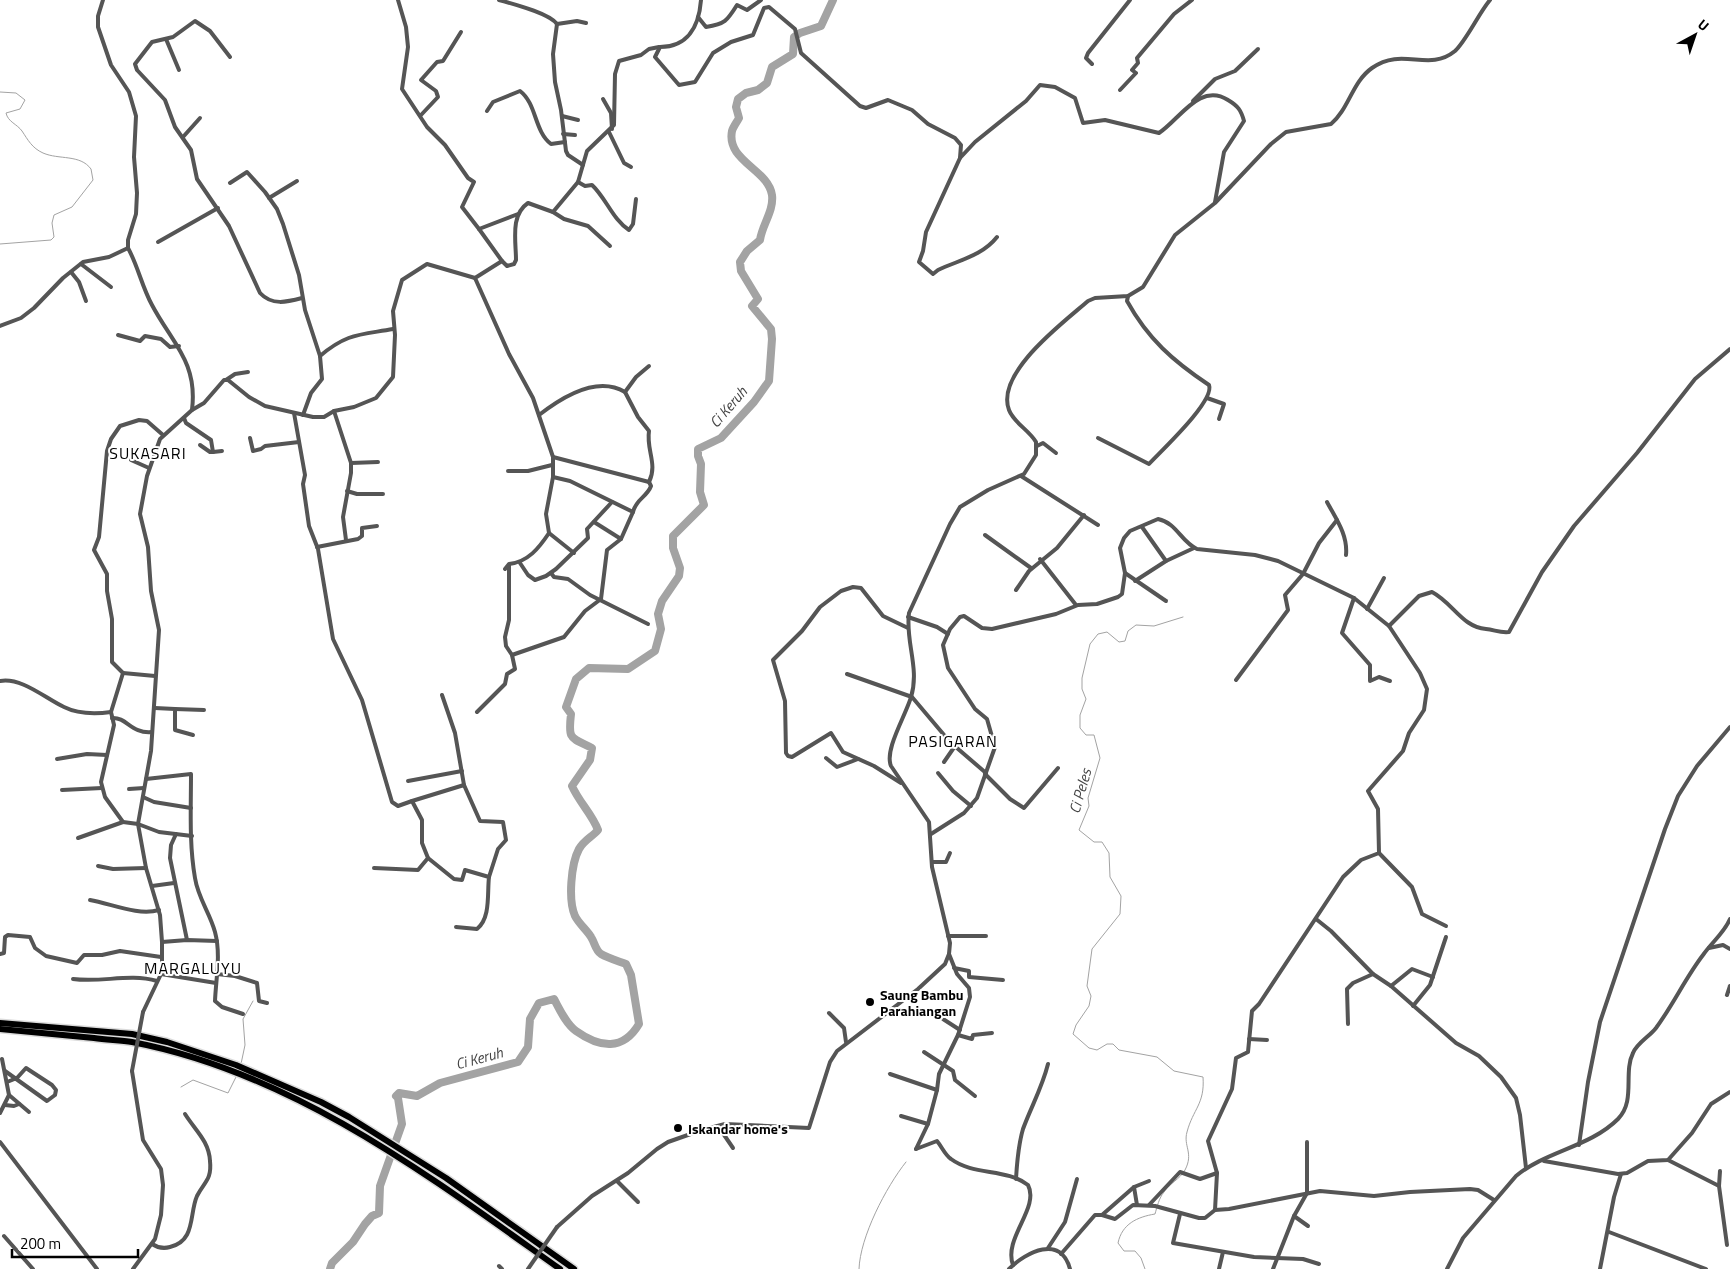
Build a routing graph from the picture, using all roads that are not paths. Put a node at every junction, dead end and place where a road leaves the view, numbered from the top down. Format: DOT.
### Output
graph roads {
  1 [pos="103,0"];
  2 [pos="398,0"];
  3 [pos="499,0"];
  4 [pos="701,0"];
  5 [pos="762,0"];
  6 [pos="1130,0"];
  7 [pos="1192,0"];
  8 [pos="1490,0"];
  9 [pos="769,7"];
  10 [pos="698,17"];
  11 [pos="586,23"];
  12 [pos="557,24"];
  13 [pos="462,32"];
  14 [pos="166,39"];
  15 [pos="660,48"];
  16 [pos="1258,49"];
  17 [pos="230,57"];
  18 [pos="1092,64"];
  19 [pos="180,70"];
  20 [pos="1120,90"];
  21 [pos="603,98"];
  22 [pos="1190,105"];
  23 [pos="487,111"];
  24 [pos="420,115"];
  25 [pos="562,116"];
  26 [pos="200,118"];
  27 [pos="578,120"];
  28 [pos="610,131"];
  29 [pos="563,134"];
  30 [pos="576,135"];
  31 [pos="183,137"];
  32 [pos="565,142"];
  33 [pos="960,158"];
  34 [pos="583,165"];
  35 [pos="632,167"];
  36 [pos="297,181"];
  37 [pos="578,182"];
  38 [pos="230,183"];
  39 [pos="269,198"];
  40 [pos="636,199"];
  41 [pos="1214,203"];
  42 [pos="218,208"];
  43 [pos="553,212"];
  44 [pos="518,214"];
  45 [pos="479,229"];
  46 [pos="998,238"];
  47 [pos="158,242"];
  48 [pos="610,246"];
  49 [pos="128,248"];
  50 [pos="502,261"];
  51 [pos="81,264"];
  52 [pos="71,272"];
  53 [pos="475,278"];
  54 [pos="111,287"];
  55 [pos="1128,296"];
  56 [pos="302,298"];
  57 [pos="86,301"];
  58 [pos="0,326"];
  59 [pos="393,329"];
  60 [pos="118,335"];
  61 [pos="179,346"];
  62 [pos="1730,349"];
  63 [pos="320,356"];
  64 [pos="649,366"];
  65 [pos="248,372"];
  66 [pos="226,380"];
  67 [pos="625,392"];
  68 [pos="1207,398"];
  69 [pos="192,410"];
  70 [pos="334,412"];
  71 [pos="294,413"];
  72 [pos="303,415"];
  73 [pos="539,415"];
  74 [pos="184,418"];
  75 [pos="1219,420"];
  76 [pos="163,435"];
  77 [pos="250,438"];
  78 [pos="1098,438"];
  79 [pos="299,442"];
  80 [pos="200,445"];
  81 [pos="1038,446"];
  82 [pos="222,450"];
  83 [pos="213,452"];
  84 [pos="1056,453"];
  85 [pos="553,457"];
  86 [pos="130,460"];
  87 [pos="378,462"];
  88 [pos="350,463"];
  89 [pos="552,465"];
  90 [pos="149,468"];
  91 [pos="508,471"];
  92 [pos="1021,476"];
  93 [pos="554,477"];
  94 [pos="649,482"];
  95 [pos="347,491"];
  96 [pos="383,494"];
  97 [pos="612,502"];
  98 [pos="1327,502"];
  99 [pos="633,512"];
  100 [pos="1084,515"];
  101 [pos="1337,520"];
  102 [pos="594,522"];
  103 [pos="1098,525"];
  104 [pos="377,526"];
  105 [pos="1142,527"];
  106 [pos="549,533"];
  107 [pos="985,535"];
  108 [pos="621,539"];
  109 [pos="346,540"];
  110 [pos="317,547"];
  111 [pos="1194,548"];
  112 [pos="574,553"];
  113 [pos="1346,555"];
  114 [pos="1040,560"];
  115 [pos="1166,561"];
  116 [pos="520,563"];
  117 [pos="509,564"];
  118 [pos="506,568"];
  119 [pos="1031,568"];
  120 [pos="551,573"];
  121 [pos="1125,573"];
  122 [pos="1303,574"];
  123 [pos="1384,578"];
  124 [pos="1135,581"];
  125 [pos="1016,590"];
  126 [pos="1354,598"];
  127 [pos="601,599"];
  128 [pos="1166,601"];
  129 [pos="1076,605"];
  130 [pos="1367,609"];
  131 [pos="908,617"];
  132 [pos="648,624"];
  133 [pos="1389,626"];
  134 [pos="908,628"];
  135 [pos="948,634"];
  136 [pos="512,655"];
  137 [pos="123,672"];
  138 [pos="847,674"];
  139 [pos="155,676"];
  140 [pos="1236,680"];
  141 [pos="0,681"];
  142 [pos="1390,681"];
  143 [pos="442,695"];
  144 [pos="912,697"];
  145 [pos="155,708"];
  146 [pos="176,709"];
  147 [pos="204,710"];
  148 [pos="111,712"];
  149 [pos="477,712"];
  150 [pos="112,718"];
  151 [pos="1730,727"];
  152 [pos="152,732"];
  153 [pos="193,735"];
  154 [pos="955,746"];
  155 [pos="107,755"];
  156 [pos="826,758"];
  157 [pos="57,759"];
  158 [pos="858,759"];
  159 [pos="944,762"];
  160 [pos="1058,768"];
  161 [pos="462,771"];
  162 [pos="938,772"];
  163 [pos="986,773"];
  164 [pos="146,778"];
  165 [pos="408,781"];
  166 [pos="903,784"];
  167 [pos="464,785"];
  168 [pos="102,788"];
  169 [pos="144,788"];
  170 [pos="129,789"];
  171 [pos="62,790"];
  172 [pos="143,797"];
  173 [pos="412,801"];
  174 [pos="971,806"];
  175 [pos="191,808"];
  176 [pos="123,822"];
  177 [pos="138,824"];
  178 [pos="176,834"];
  179 [pos="931,834"];
  180 [pos="192,836"];
  181 [pos="78,838"];
  182 [pos="950,853"];
  183 [pos="1379,853"];
  184 [pos="428,858"];
  185 [pos="932,862"];
  186 [pos="98,866"];
  187 [pos="146,868"];
  188 [pos="374,868"];
  189 [pos="489,877"];
  190 [pos="174,883"];
  191 [pos="152,886"];
  192 [pos="90,900"];
  193 [pos="159,910"];
  194 [pos="1316,919"];
  195 [pos="1730,919"];
  196 [pos="1446,926"];
  197 [pos="456,927"];
  198 [pos="948,936"];
  199 [pos="986,936"];
  200 [pos="1446,938"];
  201 [pos="187,940"];
  202 [pos="217,941"];
  203 [pos="162,942"];
  204 [pos="1709,948"];
  205 [pos="1730,949"];
  206 [pos="0,954"];
  207 [pos="949,954"];
  208 [pos="161,957"];
  209 [pos="954,968"];
  210 [pos="161,974"];
  211 [pos="217,974"];
  212 [pos="1373,974"];
  213 [pos="1433,977"];
  214 [pos="73,979"];
  215 [pos="1003,980"];
  216 [pos="157,981"];
  217 [pos="216,983"];
  218 [pos="1391,986"];
  219 [pos="1730,986"];
  220 [pos="1727,995"];
  221 [pos="267,1003"];
  222 [pos="1413,1006"];
  223 [pos="829,1013"];
  224 [pos="243,1014"];
  225 [pos="943,1019"];
  226 [pos="0,1022"];
  227 [pos="1348,1024"];
  228 [pos="0,1029"];
  229 [pos="960,1030"];
  230 [pos="992,1033"];
  231 [pos="958,1035"];
  232 [pos="1249,1039"];
  233 [pos="1267,1040"];
  234 [pos="846,1042"];
  235 [pos="924,1052"];
  236 [pos="2,1059"];
  237 [pos="944,1064"];
  238 [pos="1048,1064"];
  239 [pos="5,1071"];
  240 [pos="890,1074"];
  241 [pos="17,1078"];
  242 [pos="7,1082"];
  243 [pos="937,1090"];
  244 [pos="1730,1092"];
  245 [pos="9,1095"];
  246 [pos="975,1096"];
  247 [pos="19,1104"];
  248 [pos="6,1105"];
  249 [pos="0,1112"];
  250 [pos="29,1112"];
  251 [pos="185,1114"];
  252 [pos="901,1116"];
  253 [pos="928,1124"];
  254 [pos="718,1126"];
  255 [pos="0,1142"];
  256 [pos="1307,1142"];
  257 [pos="1579,1145"];
  258 [pos="733,1148"];
  259 [pos="1668,1160"];
  260 [pos="1543,1161"];
  261 [pos="1526,1168"];
  262 [pos="1720,1171"];
  263 [pos="1217,1173"];
  264 [pos="1621,1174"];
  265 [pos="1016,1179"];
  266 [pos="1077,1179"];
  267 [pos="617,1181"];
  268 [pos="1149,1181"];
  269 [pos="1719,1186"];
  270 [pos="1134,1187"];
  271 [pos="1307,1193"];
  272 [pos="1494,1200"];
  273 [pos="638,1202"];
  274 [pos="1137,1204"];
  275 [pos="1149,1205"];
  276 [pos="1215,1210"];
  277 [pos="1102,1214"];
  278 [pos="1180,1214"];
  279 [pos="1294,1216"];
  280 [pos="1308,1226"];
  281 [pos="1609,1232"];
  282 [pos="4,1236"];
  283 [pos="152,1244"];
  284 [pos="1727,1245"];
  285 [pos="1048,1248"];
  286 [pos="1223,1252"];
  287 [pos="1061,1254"];
  288 [pos="1278,1258"];
  289 [pos="1319,1264"];
  290 [pos="1013,1265"];
  291 [pos="1701,1268"];
  292 [pos="33,1269"];
  293 [pos="97,1269"];
  294 [pos="134,1269"];
  295 [pos="528,1269"];
  296 [pos="560,1269"];
  297 [pos="574,1269"];
  298 [pos="1009,1269"];
  299 [pos="1070,1269"];
  300 [pos="1219,1269"];
  301 [pos="1273,1269"];
  302 [pos="1447,1269"];
  303 [pos="1600,1269"];
  304 [pos="1706,1269"];
  1 -- 49 [label="street"];
  2 -- 24 [label="street"];
  3 -- 12 [label="street"];
  4 -- 10 [label="street"];
  5 -- 9 [label="street"];
  5 -- 10 [label="street"];
  6 -- 18 [label="street"];
  7 -- 20 [label="street"];
  8 -- 41 [label="street"];
  9 -- 15 [label="street"];
  9 -- 33 [label="street"];
  10 -- 15 [label="street"];
  11 -- 12 [label="street"];
  12 -- 25 [label="street"];
  13 -- 24 [label="street"];
  14 -- 17 [label="street"];
  14 -- 19 [label="street"];
  14 -- 31 [label="street"];
  15 -- 28 [label="street"];
  16 -- 22 [label="street"];
  21 -- 28 [label="street"];
  22 -- 33 [label="street"];
  22 -- 41 [label="street"];
  23 -- 32 [label="street"];
  24 -- 45 [label="street"];
  25 -- 27 [label="street"];
  25 -- 29 [label="street"];
  26 -- 31 [label="street"];
  28 -- 34 [label="street"];
  28 -- 35 [label="street"];
  29 -- 30 [label="street"];
  29 -- 32 [label="street"];
  31 -- 42 [label="street"];
  32 -- 34 [label="street"];
  33 -- 46 [label="street"];
  34 -- 37 [label="street"];
  36 -- 39 [label="street"];
  37 -- 40 [label="street"];
  37 -- 43 [label="street"];
  38 -- 39 [label="street"];
  39 -- 56 [label="street"];
  41 -- 55 [label="street"];
  42 -- 47 [label="street"];
  42 -- 56 [label="street"];
  43 -- 44 [label="street"];
  43 -- 48 [label="street"];
  44 -- 45 [label="street"];
  44 -- 50 [label="street"];
  45 -- 50 [label="street"];
  49 -- 51 [label="street"];
  49 -- 61 [label="street"];
  50 -- 53 [label="street"];
  51 -- 52 [label="street"];
  51 -- 54 [label="street"];
  52 -- 57 [label="street"];
  52 -- 58 [label="street"];
  53 -- 59 [label="street"];
  53 -- 73 [label="street"];
  55 -- 68 [label="street"];
  55 -- 81 [label="street"];
  56 -- 63 [label="street"];
  59 -- 63 [label="street"];
  59 -- 70 [label="street"];
  60 -- 61 [label="street"];
  61 -- 69 [label="street"];
  62 -- 133 [label="street"];
  63 -- 72 [label="street"];
  64 -- 67 [label="street"];
  65 -- 66 [label="street"];
  66 -- 69 [label="street"];
  66 -- 71 [label="street"];
  67 -- 73 [label="street"];
  67 -- 94 [label="street"];
  68 -- 75 [label="street"];
  68 -- 78 [label="street"];
  69 -- 74 [label="street"];
  70 -- 72 [label="street"];
  70 -- 88 [label="street"];
  71 -- 72 [label="street"];
  71 -- 79 [label="street"];
  73 -- 85 [label="street"];
  74 -- 76 [label="street"];
  74 -- 83 [label="street"];
  76 -- 90 [label="street"];
  76 -- 137 [label="street"];
  77 -- 79 [label="street"];
  79 -- 110 [label="street"];
  80 -- 83 [label="street"];
  81 -- 84 [label="street"];
  81 -- 92 [label="street"];
  82 -- 83 [label="street"];
  85 -- 89 [label="street"];
  85 -- 94 [label="street"];
  86 -- 90 [label="street"];
  87 -- 88 [label="street"];
  88 -- 95 [label="street"];
  89 -- 91 [label="street"];
  89 -- 93 [label="street"];
  90 -- 139 [label="street"];
  92 -- 100 [label="street"];
  92 -- 131 [label="street"];
  93 -- 97 [label="street"];
  93 -- 106 [label="street"];
  94 -- 99 [label="street"];
  95 -- 96 [label="street"];
  95 -- 109 [label="street"];
  97 -- 99 [label="street"];
  97 -- 102 [label="street"];
  98 -- 101 [label="street"];
  99 -- 108 [label="street"];
  100 -- 103 [label="street"];
  100 -- 114 [label="street"];
  101 -- 113 [label="street"];
  101 -- 122 [label="street"];
  102 -- 108 [label="street"];
  102 -- 112 [label="street"];
  104 -- 109 [label="street"];
  105 -- 111 [label="street"];
  105 -- 115 [label="street"];
  105 -- 121 [label="street"];
  106 -- 112 [label="street"];
  106 -- 116 [label="street"];
  107 -- 119 [label="street"];
  108 -- 127 [label="street"];
  109 -- 110 [label="street"];
  110 -- 173 [label="street"];
  111 -- 115 [label="street"];
  111 -- 122 [label="street"];
  112 -- 120 [label="street"];
  114 -- 119 [label="street"];
  114 -- 129 [label="street"];
  115 -- 124 [label="street"];
  116 -- 117 [label="street"];
  116 -- 120 [label="street"];
  117 -- 118 [label="street"];
  117 -- 136 [label="street"];
  119 -- 125 [label="street"];
  120 -- 127 [label="street"];
  121 -- 124 [label="street"];
  121 -- 129 [label="street"];
  122 -- 126 [label="street"];
  122 -- 140 [label="street"];
  123 -- 130 [label="street"];
  124 -- 128 [label="street"];
  126 -- 130 [label="street"];
  126 -- 142 [label="street"];
  127 -- 132 [label="street"];
  127 -- 136 [label="street"];
  129 -- 135 [label="street"];
  130 -- 133 [label="street"];
  131 -- 134 [label="street"];
  131 -- 135 [label="street"];
  133 -- 183 [label="street"];
  134 -- 144 [label="street"];
  134 -- 158 [label="street"];
  135 -- 163 [label="street"];
  136 -- 149 [label="street"];
  137 -- 139 [label="street"];
  137 -- 148 [label="street"];
  138 -- 144 [label="street"];
  139 -- 145 [label="street"];
  141 -- 148 [label="street"];
  143 -- 161 [label="street"];
  144 -- 154 [label="street"];
  144 -- 166 [label="street"];
  145 -- 146 [label="street"];
  145 -- 152 [label="street"];
  146 -- 147 [label="street"];
  146 -- 153 [label="street"];
  148 -- 150 [label="street"];
  150 -- 152 [label="street"];
  150 -- 155 [label="street"];
  151 -- 257 [label="street"];
  152 -- 164 [label="street"];
  154 -- 159 [label="street"];
  154 -- 163 [label="street"];
  155 -- 157 [label="street"];
  155 -- 168 [label="street"];
  156 -- 158 [label="street"];
  158 -- 166 [label="street"];
  160 -- 163 [label="street"];
  161 -- 165 [label="street"];
  161 -- 167 [label="street"];
  162 -- 174 [label="street"];
  163 -- 174 [label="street"];
  164 -- 169 [label="street"];
  164 -- 175 [label="street"];
  166 -- 179 [label="street"];
  167 -- 173 [label="street"];
  167 -- 189 [label="street"];
  168 -- 171 [label="street"];
  168 -- 176 [label="street"];
  169 -- 170 [label="street"];
  169 -- 172 [label="street"];
  172 -- 175 [label="street"];
  172 -- 177 [label="street"];
  173 -- 184 [label="street"];
  174 -- 179 [label="street"];
  175 -- 180 [label="street"];
  176 -- 177 [label="street"];
  176 -- 181 [label="street"];
  177 -- 178 [label="street"];
  177 -- 187 [label="street"];
  178 -- 180 [label="street"];
  178 -- 190 [label="street"];
  179 -- 185 [label="street"];
  180 -- 202 [label="street"];
  182 -- 185 [label="street"];
  183 -- 194 [label="street"];
  183 -- 196 [label="street"];
  184 -- 188 [label="street"];
  184 -- 189 [label="street"];
  185 -- 198 [label="street"];
  186 -- 187 [label="street"];
  187 -- 191 [label="street"];
  189 -- 197 [label="street"];
  190 -- 191 [label="street"];
  190 -- 201 [label="street"];
  191 -- 193 [label="street"];
  192 -- 193 [label="street"];
  193 -- 203 [label="street"];
  194 -- 212 [label="street"];
  194 -- 232 [label="street"];
  195 -- 204 [label="street"];
  198 -- 199 [label="street"];
  198 -- 207 [label="street"];
  200 -- 213 [label="street"];
  201 -- 202 [label="street"];
  201 -- 203 [label="street"];
  202 -- 211 [label="street"];
  203 -- 208 [label="street"];
  204 -- 205 [label="street"];
  204 -- 257 [label="street"];
  206 -- 208 [label="street"];
  207 -- 209 [label="street"];
  207 -- 234 [label="street"];
  208 -- 210 [label="street"];
  209 -- 215 [label="street"];
  209 -- 229 [label="street"];
  210 -- 216 [label="street"];
  210 -- 217 [label="street"];
  211 -- 217 [label="street"];
  211 -- 221 [label="street"];
  212 -- 218 [label="street"];
  212 -- 227 [label="street"];
  213 -- 218 [label="street"];
  213 -- 222 [label="street"];
  214 -- 216 [label="street"];
  216 -- 283 [label="street, bridge"];
  217 -- 224 [label="street"];
  218 -- 222 [label="street"];
  219 -- 220 [label="street"];
  222 -- 261 [label="street"];
  223 -- 234 [label="street"];
  225 -- 229 [label="street"];
  226 -- 297 [label="highway"];
  228 -- 296 [label="highway"];
  229 -- 231 [label="street"];
  230 -- 231 [label="street"];
  231 -- 237 [label="street"];
  232 -- 233 [label="street"];
  232 -- 263 [label="street"];
  234 -- 254 [label="street"];
  235 -- 237 [label="street"];
  236 -- 239 [label="street"];
  237 -- 243 [label="street"];
  237 -- 246 [label="street"];
  238 -- 265 [label="street"];
  239 -- 241 [label="street"];
  239 -- 242 [label="street"];
  240 -- 243 [label="street"];
  241 -- 241 [label="street"];
  241 -- 242 [label="street"];
  242 -- 245 [label="street"];
  243 -- 253 [label="street"];
  244 -- 259 [label="street"];
  245 -- 247 [label="street"];
  245 -- 248 [label="street"];
  247 -- 248 [label="street"];
  247 -- 250 [label="street"];
  248 -- 249 [label="street"];
  251 -- 283 [label="street"];
  252 -- 253 [label="street"];
  253 -- 265 [label="street"];
  254 -- 258 [label="street"];
  254 -- 267 [label="street"];
  255 -- 293 [label="street"];
  256 -- 271 [label="street"];
  257 -- 260 [label="street"];
  259 -- 264 [label="street"];
  259 -- 269 [label="street"];
  260 -- 261 [label="street"];
  260 -- 264 [label="street"];
  261 -- 272 [label="street"];
  262 -- 269 [label="street"];
  263 -- 275 [label="street"];
  263 -- 276 [label="street"];
  264 -- 281 [label="street"];
  265 -- 290 [label="street"];
  266 -- 285 [label="street"];
  267 -- 273 [label="street"];
  267 -- 295 [label="street, bridge"];
  268 -- 270 [label="street"];
  269 -- 284 [label="street"];
  270 -- 274 [label="street"];
  270 -- 277 [label="street"];
  271 -- 272 [label="street"];
  271 -- 276 [label="street"];
  271 -- 279 [label="street"];
  272 -- 302 [label="street"];
  274 -- 275 [label="street"];
  274 -- 277 [label="street"];
  275 -- 278 [label="street"];
  276 -- 278 [label="street"];
  277 -- 287 [label="street"];
  278 -- 286 [label="street"];
  279 -- 280 [label="street"];
  279 -- 288 [label="street"];
  281 -- 291 [label="street"];
  281 -- 303 [label="street"];
  282 -- 292 [label="street"];
  283 -- 294 [label="street"];
  285 -- 287 [label="street"];
  285 -- 290 [label="street"];
  286 -- 288 [label="street"];
  286 -- 300 [label="street"];
  287 -- 299 [label="street"];
  288 -- 289 [label="street"];
  288 -- 301 [label="street"];
  290 -- 298 [label="street"];
  291 -- 304 [label="street"];
}
